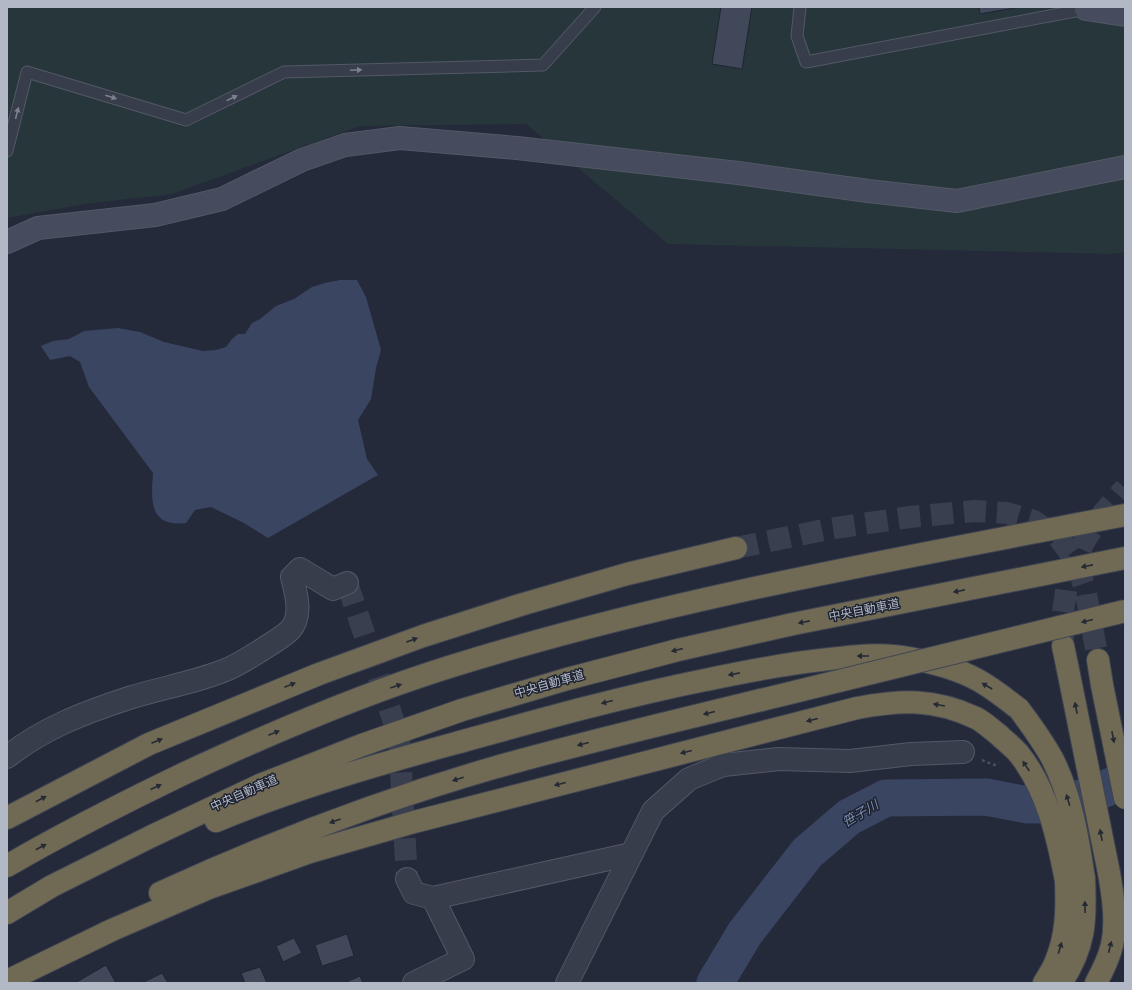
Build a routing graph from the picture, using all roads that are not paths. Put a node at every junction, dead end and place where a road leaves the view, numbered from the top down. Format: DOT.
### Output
graph roads {
  1 [pos="595,7"];
  2 [pos="800,7"];
  3 [pos="1086,8"];
  4 [pos="1125,15"];
  5 [pos="7,151"];
  6 [pos="1125,167"];
  7 [pos="7,242"];
  8 [pos="1125,514"];
  9 [pos="736,548"];
  10 [pos="1125,558"];
  11 [pos="347,583"];
  12 [pos="1125,611"];
  13 [pos="1065,656"];
  14 [pos="1098,660"];
  15 [pos="963,752"];
  16 [pos="7,757"];
  17 [pos="1125,798"];
  18 [pos="7,818"];
  19 [pos="631,854"];
  20 [pos="7,866"];
  21 [pos="407,879"];
  22 [pos="1075,880"];
  23 [pos="434,898"];
  24 [pos="7,914"];
  25 [pos="7,923"];
  26 [pos="7,970"];
  27 [pos="7,981"];
  28 [pos="414,983"];
  29 [pos="567,983"];
  30 [pos="1044,983"];
  31 [pos="1061,983"];
  32 [pos="1096,983"];
  5 -- 1 [label="lane, one-way"];
  2 -- 3 [label="lane"];
  3 -- 4 [label="street"];
  6 -- 7 [label="street"];
  20 -- 8 [label="highway, one-way"];
  18 -- 9 [label="highway, one-way"];
  10 -- 24 [label="highway, 中央自動車道, one-way"];
  11 -- 16 [label="street"];
  12 -- 26 [label="highway, one-way, bridge"];
  32 -- 13 [label="highway, one-way, bridge"];
  14 -- 17 [label="highway, one-way, bridge"];
  15 -- 19 [label="street"];
  19 -- 23 [label="street"];
  19 -- 29 [label="street"];
  21 -- 23 [label="street"];
  22 -- 25 [label="highway, one-way, bridge"];
  22 -- 27 [label="highway, one-way, bridge"];
  30 -- 22 [label="highway, one-way"];
  31 -- 22 [label="highway, one-way"];
  23 -- 28 [label="street"];
}
